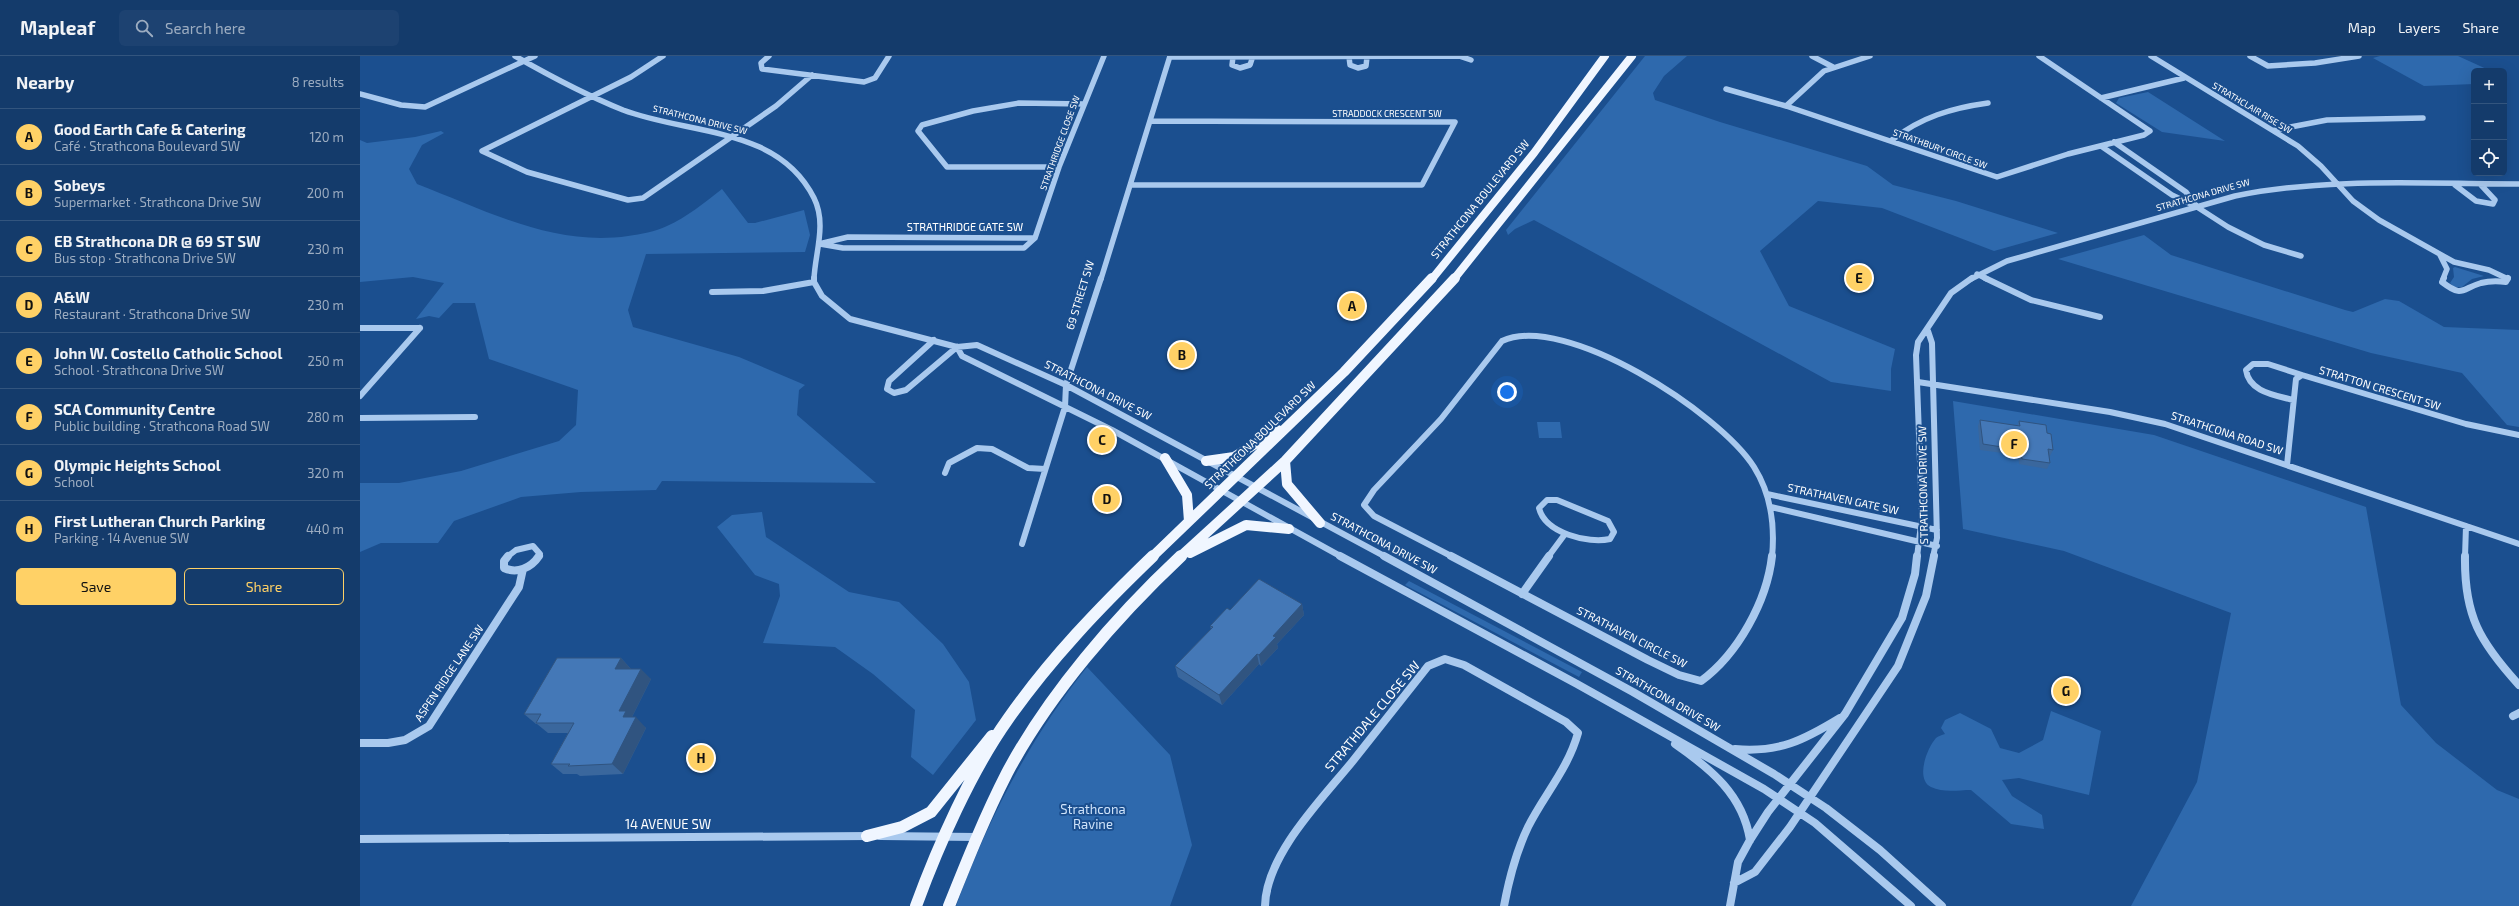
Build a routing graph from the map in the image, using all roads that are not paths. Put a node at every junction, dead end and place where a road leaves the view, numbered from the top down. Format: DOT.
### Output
graph roads {
  1 [pos="515,56"];
  2 [pos="535,56"];
  3 [pos="663,56"];
  4 [pos="769,56"];
  5 [pos="890,56"];
  6 [pos="1104,56"];
  7 [pos="1170,56"];
  8 [pos="1253,56"];
  9 [pos="1271,56"];
  10 [pos="1605,56"];
  11 [pos="1626,56"];
  12 [pos="1632,56"];
  13 [pos="1812,56"];
  14 [pos="1870,56"];
  15 [pos="2039,56"];
  16 [pos="2151,56"];
  17 [pos="2250,56"];
  18 [pos="2359,56"];
  19 [pos="1232,57"];
  20 [pos="1349,57"];
  21 [pos="1367,57"];
  22 [pos="526,60"];
  23 [pos="1471,60"];
  24 [pos="1833,67"];
  25 [pos="812,75"];
  26 [pos="1614,77"];
  27 [pos="2184,78"];
  28 [pos="1726,89"];
  29 [pos="360,94"];
  30 [pos="592,96"];
  31 [pos="2101,98"];
  32 [pos="1988,103"];
  33 [pos="1083,104"];
  34 [pos="1786,106"];
  35 [pos="2424,118"];
  36 [pos="1151,121"];
  37 [pos="2275,130"];
  38 [pos="732,136"];
  39 [pos="1892,140"];
  40 [pos="2114,142"];
  41 [pos="2101,146"];
  42 [pos="1059,167"];
  43 [pos="1132,184"];
  44 [pos="2337,184"];
  45 [pos="2519,184"];
  46 [pos="2456,185"];
  47 [pos="2481,185"];
  48 [pos="2197,207"];
  49 [pos="1035,238"];
  50 [pos="820,244"];
  51 [pos="2440,255"];
  52 [pos="2301,256"];
  53 [pos="1977,274"];
  54 [pos="814,282"];
  55 [pos="712,292"];
  56 [pos="2100,317"];
  57 [pos="360,328"];
  58 [pos="1928,331"];
  59 [pos="934,340"];
  60 [pos="957,347"];
  61 [pos="2302,375"];
  62 [pos="1918,382"];
  63 [pos="1932,384"];
  64 [pos="1066,385"];
  65 [pos="360,396"];
  66 [pos="2293,400"];
  67 [pos="1065,406"];
  68 [pos="1299,416"];
  69 [pos="475,417"];
  70 [pos="360,418"];
  71 [pos="2519,435"];
  72 [pos="1165,458"];
  73 [pos="1206,461"];
  74 [pos="1285,461"];
  75 [pos="2287,465"];
  76 [pos="1045,468"];
  77 [pos="945,473"];
  78 [pos="1236,478"];
  79 [pos="1254,488"];
  80 [pos="1222,490"];
  81 [pos="1767,494"];
  82 [pos="1240,500"];
  83 [pos="1771,508"];
  84 [pos="1190,521"];
  85 [pos="1320,523"];
  86 [pos="1921,526"];
  87 [pos="2466,526"];
  88 [pos="1289,529"];
  89 [pos="1937,530"];
  90 [pos="1565,534"];
  91 [pos="1919,541"];
  92 [pos="1022,544"];
  93 [pos="2519,544"];
  94 [pos="1937,546"];
  95 [pos="1179,558"];
  96 [pos="523,569"];
  97 [pos="1522,594"];
  98 [pos="2519,685"];
  99 [pos="1845,714"];
  100 [pos="1007,720"];
  101 [pos="1640,720"];
  102 [pos="360,743"];
  103 [pos="1731,748"];
  104 [pos="1791,784"];
  105 [pos="1810,798"];
  106 [pos="1779,799"];
  107 [pos="1800,813"];
  108 [pos="867,836"];
  109 [pos="944,837"];
  110 [pos="976,837"];
  111 [pos="360,839"];
  112 [pos="1750,840"];
  113 [pos="1734,883"];
  114 [pos="916,906"];
  115 [pos="949,906"];
  116 [pos="1265,906"];
  117 [pos="1504,906"];
  118 [pos="1730,906"];
  119 [pos="1911,906"];
  120 [pos="1942,906"];
  1 -- 22 [label="street, STRATHCONA DRIVE SW"];
  2 -- 22 [label="street"];
  3 -- 30 [label="street"];
  4 -- 25 [label="street"];
  5 -- 25 [label="street"];
  6 -- 33 [label="street, STRATHRIDGE CLOSE SW"];
  7 -- 19 [label="street"];
  7 -- 36 [label="street, 69 STREET SW"];
  8 -- 9 [label="street"];
  8 -- 19 [label="street"];
  8 -- 19 [label="street"];
  9 -- 20 [label="street"];
  10 -- 68 [label="main road, STRATHCONA BOULEVARD SW"];
  11 -- 26 [label="main road"];
  12 -- 26 [label="main road"];
  13 -- 24 [label="street"];
  14 -- 24 [label="street"];
  15 -- 31 [label="street, STRATHBURY CIRCLE SW"];
  16 -- 27 [label="street, STRATHCLAIR RISE SW"];
  17 -- 18 [label="street"];
  20 -- 21 [label="street"];
  20 -- 21 [label="street"];
  21 -- 23 [label="street"];
  22 -- 29 [label="street"];
  22 -- 30 [label="street, STRATHCONA DRIVE SW"];
  24 -- 34 [label="street"];
  25 -- 38 [label="street"];
  26 -- 74 [label="main road"];
  27 -- 31 [label="street"];
  27 -- 37 [label="street, STRATHCLAIR RISE SW"];
  28 -- 34 [label="street, STRATHBURY CIRCLE SW"];
  30 -- 38 [label="street, STRATHCONA DRIVE SW"];
  30 -- 38 [label="street"];
  31 -- 40 [label="street, STRATHBURY CIRCLE SW"];
  32 -- 39 [label="street"];
  33 -- 42 [label="street, STRATHRIDGE CLOSE SW"];
  33 -- 42 [label="street"];
  34 -- 39 [label="street, STRATHBURY CIRCLE SW"];
  35 -- 37 [label="street"];
  36 -- 43 [label="street, 69 STREET SW"];
  36 -- 43 [label="street, STRADDOCK CRESCENT SW"];
  37 -- 44 [label="street, STRATHCLAIR RISE SW"];
  38 -- 50 [label="street, STRATHCONA DRIVE SW"];
  39 -- 41 [label="street, STRATHBURY CIRCLE SW"];
  40 -- 41 [label="street, STRATHBURY CIRCLE SW"];
  40 -- 48 [label="street"];
  41 -- 48 [label="street"];
  42 -- 49 [label="street, STRATHRIDGE CLOSE SW"];
  43 -- 64 [label="street, 69 STREET SW"];
  44 -- 46 [label="street, STRATHCONA DRIVE SW"];
  44 -- 48 [label="street, STRATHCONA DRIVE SW"];
  44 -- 51 [label="street, STRATHCLAIR RISE SW"];
  45 -- 47 [label="street, STRATHCONA DRIVE SW"];
  46 -- 47 [label="street, STRATHCONA DRIVE SW"];
  46 -- 47 [label="street"];
  48 -- 52 [label="street"];
  48 -- 53 [label="street, STRATHCONA DRIVE SW"];
  49 -- 50 [label="street, STRATHRIDGE GATE SW"];
  49 -- 50 [label="street, STRATHRIDGE GATE SW"];
  50 -- 54 [label="street, STRATHCONA DRIVE SW"];
  51 -- 51 [label="street, STRATHCLAIR RISE SW"];
  53 -- 56 [label="street"];
  53 -- 58 [label="street, STRATHCONA DRIVE SW"];
  54 -- 55 [label="street"];
  54 -- 59 [label="street, STRATHCONA DRIVE SW"];
  57 -- 65 [label="street"];
  58 -- 62 [label="street, STRATHCONA DRIVE SW"];
  58 -- 63 [label="street, STRATHCONA DRIVE SW"];
  59 -- 60 [label="street, STRATHCONA DRIVE SW"];
  59 -- 60 [label="street"];
  60 -- 64 [label="street, STRATHCONA DRIVE SW"];
  60 -- 67 [label="street, STRATHCONA DRIVE SW"];
  61 -- 66 [label="street, STRATTON CRESCENT SW"];
  61 -- 66 [label="street"];
  61 -- 71 [label="street, STRATTON CRESCENT SW"];
  62 -- 63 [label="street, STRATHCONA ROAD SW"];
  62 -- 86 [label="street, STRATHCONA DRIVE SW"];
  63 -- 75 [label="street, STRATHCONA ROAD SW"];
  63 -- 89 [label="street, STRATHCONA DRIVE SW"];
  64 -- 67 [label="street, 69 STREET SW"];
  64 -- 73 [label="street, STRATHCONA DRIVE SW"];
  66 -- 75 [label="street, STRATTON CRESCENT SW"];
  67 -- 72 [label="street, STRATHCONA DRIVE SW"];
  67 -- 76 [label="street, 69 STREET SW"];
  68 -- 73 [label="main road"];
  68 -- 78 [label="main road, STRATHCONA BOULEVARD SW"];
  69 -- 70 [label="street"];
  72 -- 80 [label="street, STRATHCONA DRIVE SW"];
  72 -- 84 [label="main road"];
  73 -- 78 [label="street, STRATHCONA DRIVE SW"];
  74 -- 79 [label="main road"];
  74 -- 85 [label="main road"];
  75 -- 87 [label="street, STRATHCONA ROAD SW"];
  76 -- 77 [label="street"];
  76 -- 92 [label="street, 69 STREET SW"];
  78 -- 79 [label="street, STRATHCONA DRIVE SW"];
  78 -- 80 [label="main road, STRATHCONA BOULEVARD SW"];
  79 -- 82 [label="main road"];
  79 -- 85 [label="street, STRATHCONA DRIVE SW"];
  80 -- 82 [label="street, STRATHCONA DRIVE SW"];
  80 -- 84 [label="main road, STRATHCONA BOULEVARD SW"];
  81 -- 83 [label="street, STRATHAVEN CIRCLE SW"];
  81 -- 86 [label="street, STRATHAVEN GATE SW"];
  81 -- 97 [label="street, STRATHAVEN CIRCLE SW"];
  82 -- 88 [label="street, STRATHCONA DRIVE SW"];
  82 -- 95 [label="main road"];
  83 -- 91 [label="street"];
  83 -- 97 [label="street, STRATHAVEN CIRCLE SW"];
  84 -- 100 [label="main road, STRATHCONA BOULEVARD SW"];
  85 -- 103 [label="street, STRATHCONA DRIVE SW"];
  86 -- 89 [label="street, STRATHAVEN GATE SW"];
  86 -- 91 [label="street, STRATHCONA DRIVE SW"];
  87 -- 93 [label="street, STRATHCONA ROAD SW"];
  87 -- 98 [label="street"];
  88 -- 95 [label="main road"];
  88 -- 101 [label="street, STRATHCONA DRIVE SW"];
  89 -- 94 [label="street, STRATHCONA DRIVE SW"];
  90 -- 90 [label="street"];
  90 -- 97 [label="street"];
  91 -- 94 [label="street"];
  91 -- 99 [label="street, STRATHCONA DRIVE SW"];
  94 -- 105 [label="street, STRATHCONA DRIVE SW"];
  95 -- 110 [label="main road"];
  96 -- 96 [label="street"];
  96 -- 102 [label="street, ASPEN RIDGE LANE SW"];
  99 -- 103 [label="street"];
  99 -- 104 [label="street, STRATHCONA DRIVE SW"];
  100 -- 108 [label="main road"];
  100 -- 109 [label="main road, STRATHCONA BOULEVARD SW"];
  101 -- 106 [label="street, STRATHCONA DRIVE SW"];
  101 -- 112 [label="street"];
  103 -- 104 [label="street, STRATHCONA DRIVE SW"];
  104 -- 105 [label="street, STRATHCONA DRIVE SW"];
  104 -- 106 [label="street, STRATHCONA DRIVE SW"];
  105 -- 107 [label="street, STRATHCONA DRIVE SW"];
  105 -- 120 [label="street, STRATHCONA DRIVE SW"];
  106 -- 107 [label="street, STRATHCONA DRIVE SW"];
  106 -- 112 [label="street"];
  107 -- 113 [label="street"];
  107 -- 119 [label="street, STRATHCONA DRIVE SW"];
  108 -- 109 [label="street, 14 AVENUE SW"];
  108 -- 111 [label="street, 14 AVENUE SW"];
  109 -- 110 [label="street, 14 AVENUE SW"];
  109 -- 114 [label="main road"];
  110 -- 115 [label="main road"];
  112 -- 113 [label="street"];
  113 -- 118 [label="street"];
  116 -- 117 [label="street, STRATHDALE CLOSE SW"];
}
